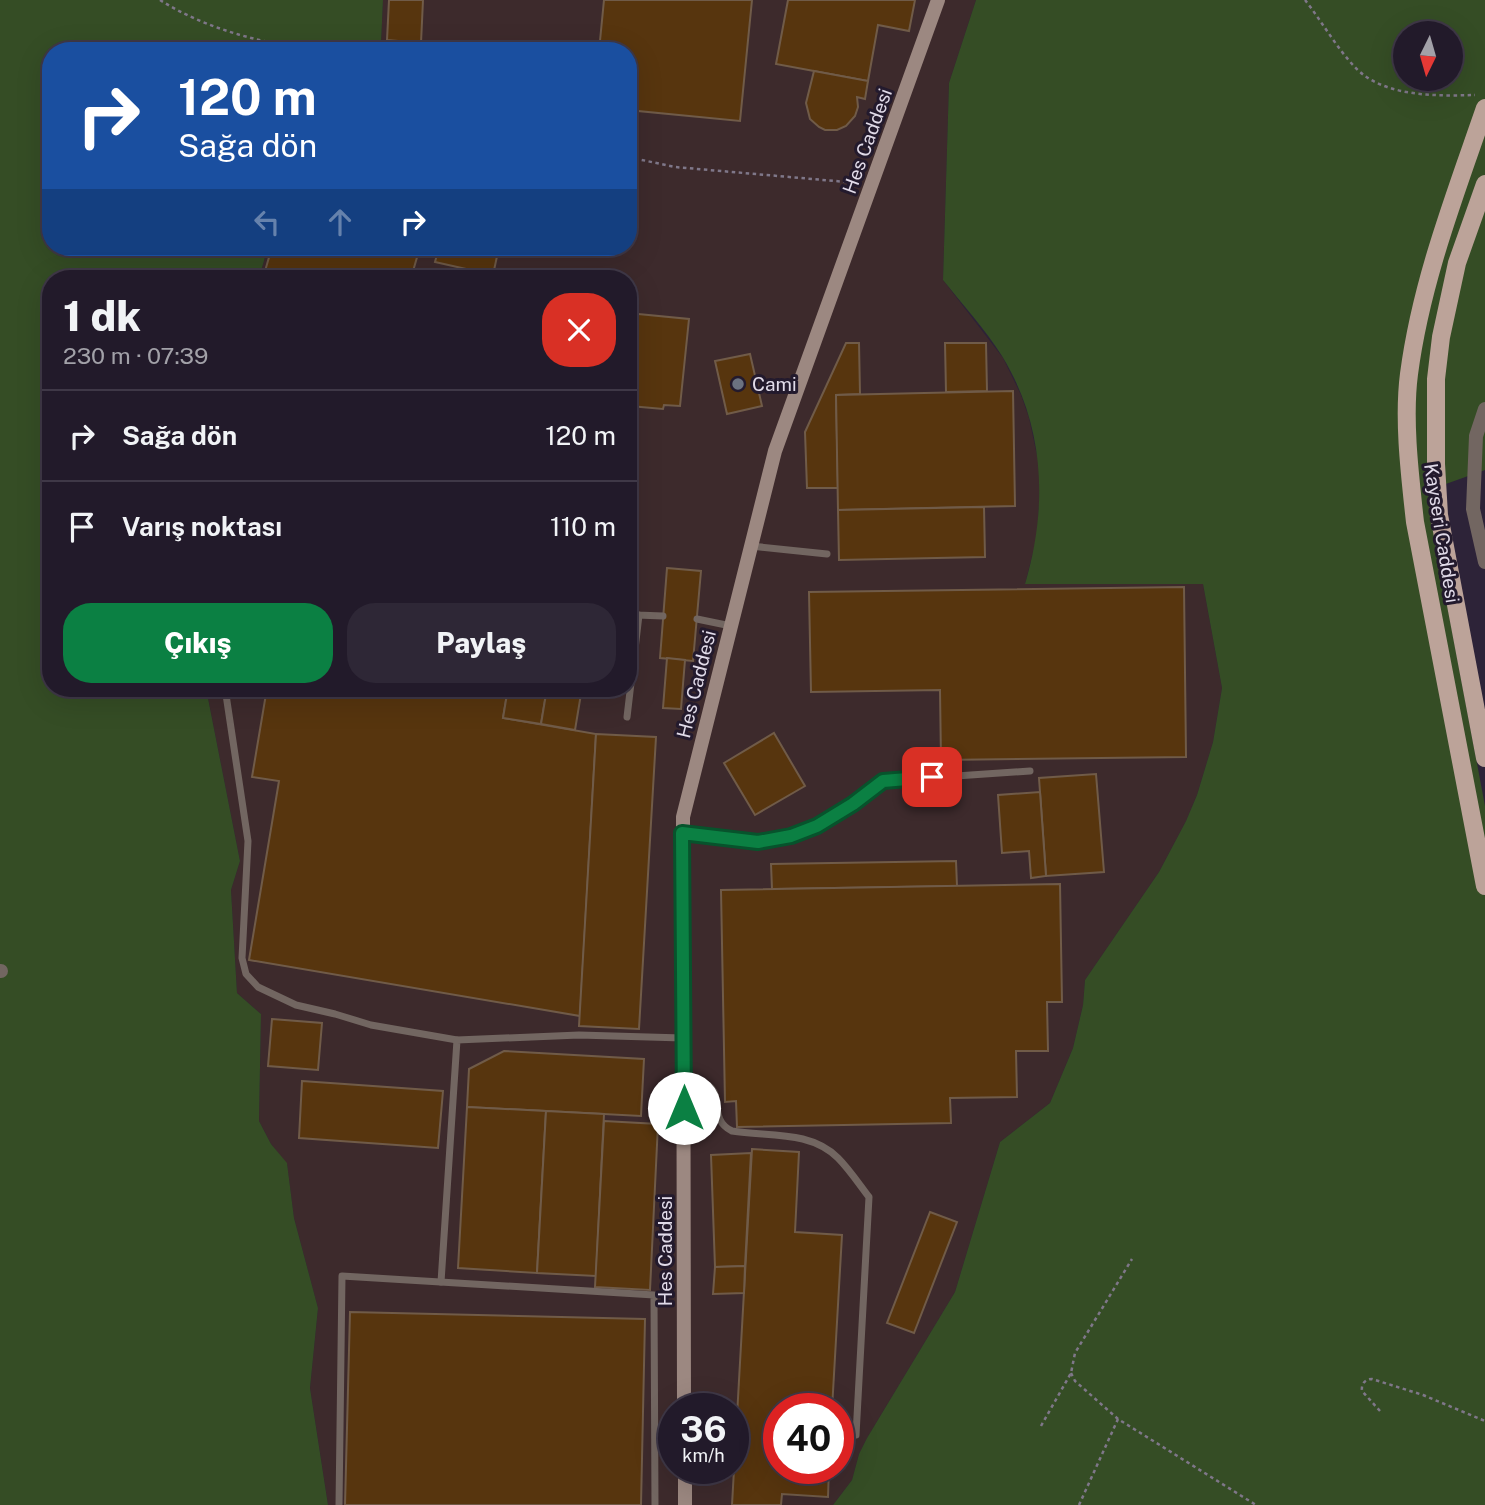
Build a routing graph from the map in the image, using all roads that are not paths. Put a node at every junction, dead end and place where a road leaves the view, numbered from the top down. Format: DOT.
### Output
graph roads {
  1 [pos="938,0"];
  2 [pos="1485,108"];
  3 [pos="1485,184"];
  4 [pos="1485,409"];
  5 [pos="751,546"];
  6 [pos="827,554"];
  7 [pos="1485,562"];
  8 [pos="638,615"];
  9 [pos="663,616"];
  10 [pos="697,619"];
  11 [pos="637,625"];
  12 [pos="731,626"];
  13 [pos="226,697"];
  14 [pos="630,697"];
  15 [pos="628,717"];
  16 [pos="1483,733"];
  17 [pos="1485,758"];
  18 [pos="1030,771"];
  19 [pos="682,833"];
  20 [pos="1485,886"];
  21 [pos="683,1038"];
  22 [pos="457,1040"];
  23 [pos="684,1081"];
  24 [pos="440,1282"];
  25 [pos="684,1393"];
  26 [pos="856,1435"];
  27 [pos="685,1484"];
  28 [pos="339,1505"];
  29 [pos="655,1505"];
  30 [pos="685,1505"];
  1 -- 5 [label="street, Hes Caddesi"];
  2 -- 20 [label="main road, Kayseri Caddesi"];
  3 -- 16 [label="main road, Kayseri Caddesi"];
  4 -- 7 [label="street"];
  5 -- 6 [label="lane"];
  5 -- 12 [label="street, Hes Caddesi"];
  8 -- 9 [label="lane"];
  8 -- 11 [label="lane"];
  10 -- 12 [label="lane"];
  12 -- 19 [label="street, Hes Caddesi"];
  13 -- 22 [label="lane"];
  14 -- 15 [label="lane"];
  16 -- 17 [label="main road, Kayseri Caddesi"];
  18 -- 19 [label="lane"];
  19 -- 21 [label="street, Hes Caddesi"];
  21 -- 22 [label="lane"];
  21 -- 23 [label="street, Hes Caddesi"];
  22 -- 24 [label="lane"];
  23 -- 25 [label="street, Hes Caddesi"];
  23 -- 26 [label="lane"];
  24 -- 28 [label="lane"];
  24 -- 29 [label="lane"];
  27 -- 30 [label="street"];
}
